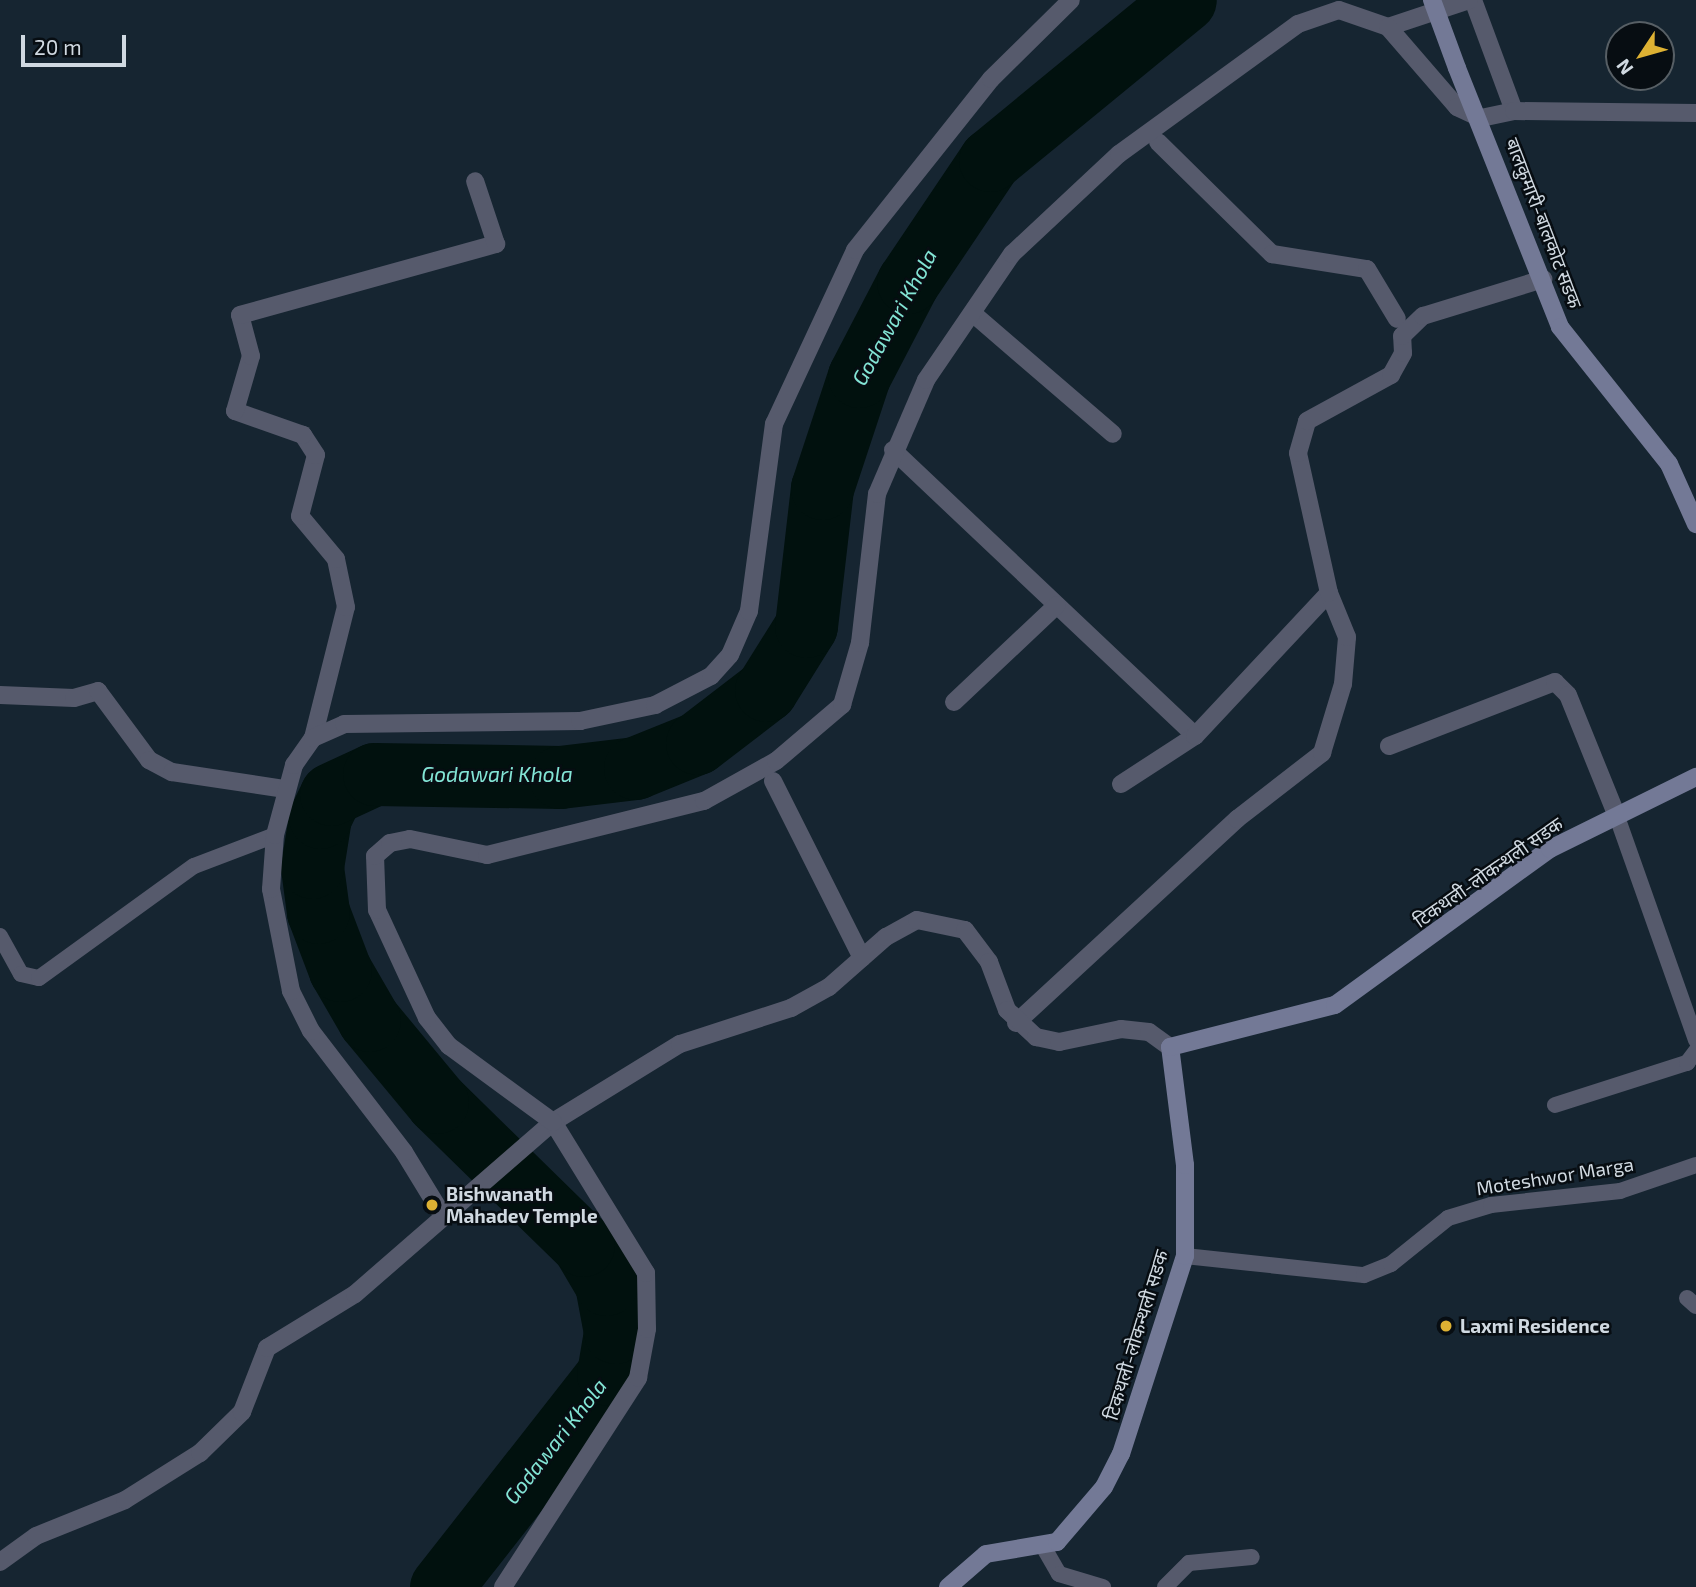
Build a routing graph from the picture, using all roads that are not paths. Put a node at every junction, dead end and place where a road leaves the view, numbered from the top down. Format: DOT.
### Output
graph roads {
  1 [pos="1071,0"];
  2 [pos="1432,0"];
  3 [pos="1471,0"];
  4 [pos="1388,27"];
  5 [pos="1514,111"];
  6 [pos="1696,113"];
  7 [pos="1481,118"];
  8 [pos="1158,142"];
  9 [pos="475,181"];
  10 [pos="1543,279"];
  11 [pos="977,317"];
  12 [pos="1397,319"];
  13 [pos="1114,434"];
  14 [pos="892,450"];
  15 [pos="1696,524"];
  16 [pos="1329,593"];
  17 [pos="1057,605"];
  18 [pos="0,695"];
  19 [pos="954,702"];
  20 [pos="1195,736"];
  21 [pos="313,737"];
  22 [pos="1389,746"];
  23 [pos="1696,777"];
  24 [pos="773,781"];
  25 [pos="1121,783"];
  26 [pos="284,789"];
  27 [pos="1616,814"];
  28 [pos="275,835"];
  29 [pos="0,936"];
  30 [pos="862,958"];
  31 [pos="1016,1023"];
  32 [pos="1696,1040"];
  33 [pos="1170,1047"];
  34 [pos="1696,1051"];
  35 [pos="1555,1105"];
  36 [pos="553,1122"];
  37 [pos="1696,1165"];
  38 [pos="443,1216"];
  39 [pos="1185,1256"];
  40 [pos="1044,1548"];
  41 [pos="1252,1556"];
  42 [pos="0,1562"];
  43 [pos="503,1587"];
  44 [pos="948,1587"];
  45 [pos="1103,1587"];
  46 [pos="1165,1587"];
  1 -- 21 [label="street"];
  2 -- 7 [label="main road, बालकुमारी-बालकोट सडक, bridge"];
  3 -- 4 [label="street"];
  3 -- 5 [label="street"];
  4 -- 7 [label="street"];
  4 -- 14 [label="street"];
  5 -- 6 [label="street"];
  5 -- 7 [label="street"];
  7 -- 10 [label="main road, बालकुमारी-बालकोट सडक"];
  8 -- 12 [label="street"];
  9 -- 21 [label="street"];
  10 -- 15 [label="main road, बालकुमारी-बालकोट सडक"];
  10 -- 16 [label="street"];
  11 -- 13 [label="street"];
  14 -- 17 [label="street"];
  14 -- 36 [label="street"];
  16 -- 20 [label="street"];
  16 -- 31 [label="street"];
  17 -- 19 [label="street"];
  17 -- 20 [label="street"];
  18 -- 26 [label="street"];
  20 -- 25 [label="street"];
  21 -- 26 [label="street"];
  22 -- 27 [label="street"];
  23 -- 27 [label="main road, टिकथली-लोकन्थली सडक"];
  24 -- 30 [label="street"];
  26 -- 28 [label="street"];
  27 -- 32 [label="lane"];
  27 -- 33 [label="main road, टिकथली-लोकन्थली सडक"];
  28 -- 29 [label="lane"];
  28 -- 38 [label="street"];
  30 -- 31 [label="street"];
  30 -- 36 [label="street"];
  31 -- 33 [label="street"];
  33 -- 39 [label="main road, टिकथली-लोकन्थली सडक"];
  34 -- 35 [label="lane"];
  36 -- 38 [label="street"];
  36 -- 43 [label="street"];
  37 -- 39 [label="lane, Moteshwor Marga"];
  38 -- 42 [label="street"];
  39 -- 40 [label="main road, टिकथली-लोकन्थली सडक"];
  40 -- 44 [label="main road"];
  40 -- 45 [label="lane"];
  41 -- 46 [label="lane"];
}
